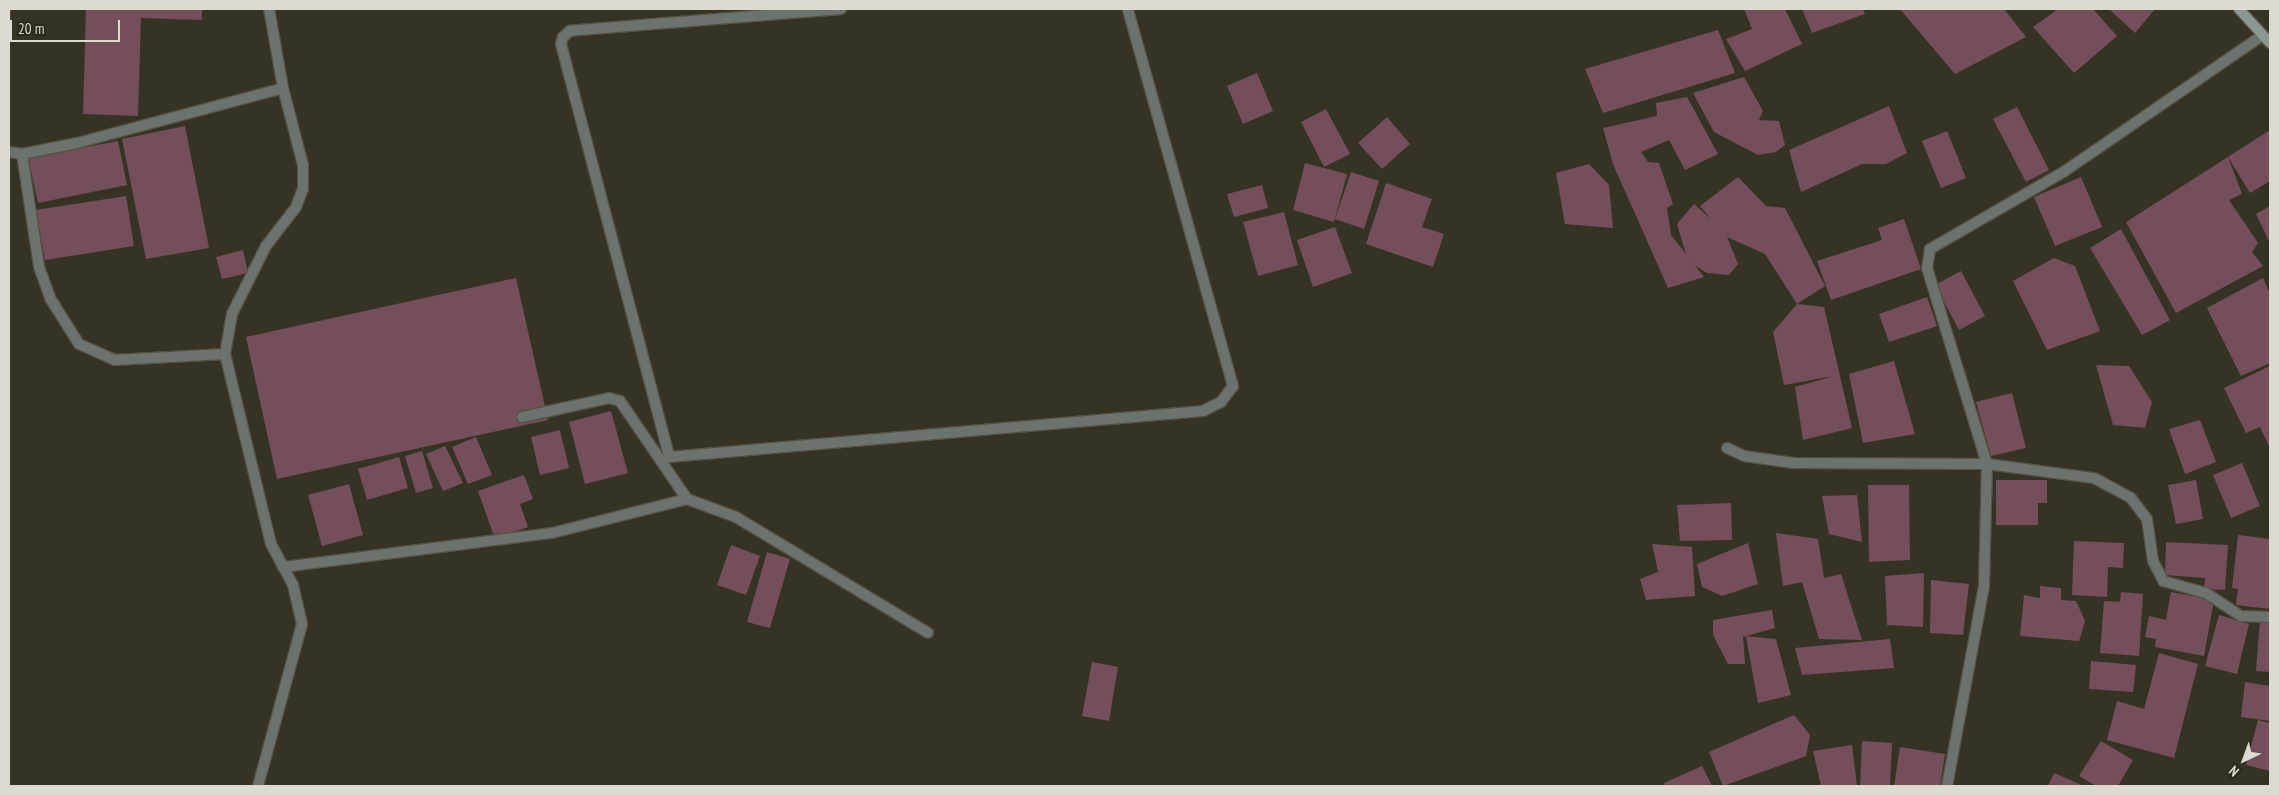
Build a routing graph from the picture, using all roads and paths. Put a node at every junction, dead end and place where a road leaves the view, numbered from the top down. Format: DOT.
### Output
graph roads {
  1 [pos="269,9"];
  2 [pos="841,9"];
  3 [pos="1128,9"];
  4 [pos="2239,9"];
  5 [pos="2267,39"];
  6 [pos="283,88"];
  7 [pos="9,152"];
  8 [pos="22,154"];
  9 [pos="224,354"];
  10 [pos="522,417"];
  11 [pos="1726,448"];
  12 [pos="1988,464"];
  13 [pos="687,499"];
  14 [pos="283,567"];
  15 [pos="2270,617"];
  16 [pos="928,633"];
  17 [pos="258,786"];
  18 [pos="1947,786"];
  1 -- 6 [label="street"];
  2 -- 3 [label="street"];
  4 -- 5 [label="main road"];
  5 -- 12 [label="street"];
  6 -- 8 [label="street"];
  6 -- 9 [label="street"];
  7 -- 8 [label="street"];
  8 -- 9 [label="street"];
  9 -- 14 [label="street"];
  10 -- 13 [label="street"];
  11 -- 12 [label="street"];
  12 -- 15 [label="street"];
  12 -- 18 [label="street"];
  13 -- 14 [label="street"];
  13 -- 16 [label="street"];
  14 -- 17 [label="street"];
}
